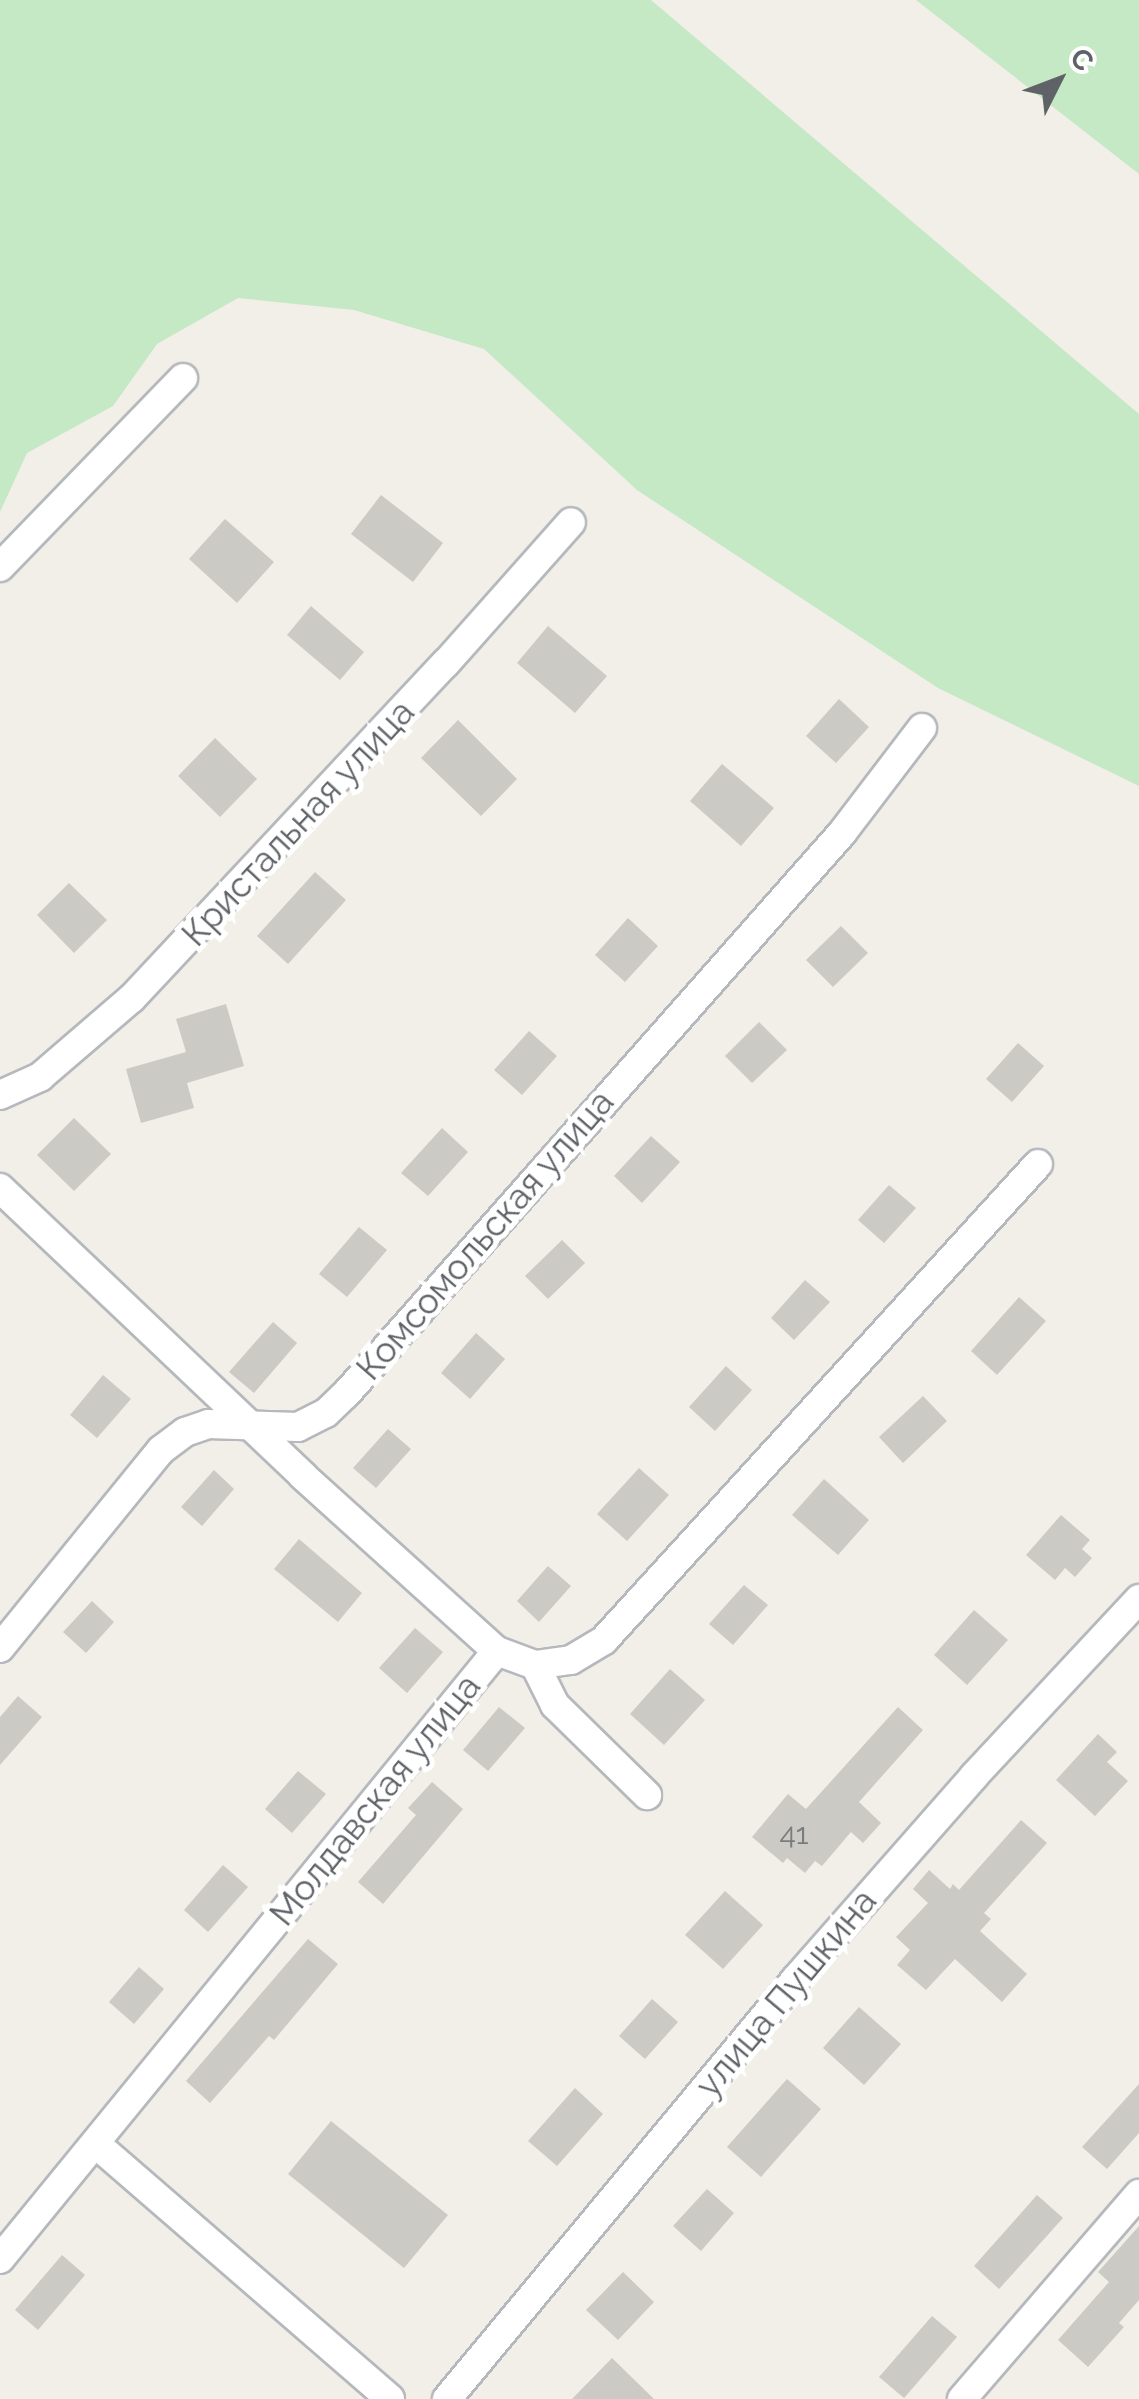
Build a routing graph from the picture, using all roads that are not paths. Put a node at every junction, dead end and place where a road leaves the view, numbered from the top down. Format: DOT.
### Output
graph roads {
  1 [pos="183,378"];
  2 [pos="571,522"];
  3 [pos="0,566"];
  4 [pos="922,728"];
  5 [pos="0,1095"];
  6 [pos="1038,1164"];
  7 [pos="0,1188"];
  8 [pos="253,1427"];
  9 [pos="298,1427"];
  10 [pos="302,1476"];
  11 [pos="1139,1599"];
  12 [pos="0,1648"];
  13 [pos="498,1650"];
  14 [pos="535,1665"];
  15 [pos="647,1795"];
  16 [pos="96,2144"];
  17 [pos="1139,2194"];
  18 [pos="0,2260"];
  19 [pos="390,2399"];
  20 [pos="446,2399"];
  21 [pos="962,2399"];
  1 -- 3 [label="street"];
  2 -- 5 [label="street, Кристальная улица"];
  4 -- 9 [label="street, Комсомольская улица"];
  6 -- 14 [label="street"];
  7 -- 8 [label="street"];
  8 -- 9 [label="street"];
  8 -- 10 [label="street"];
  8 -- 12 [label="street"];
  9 -- 10 [label="street"];
  10 -- 13 [label="street"];
  11 -- 20 [label="street, улица Пушкина"];
  13 -- 14 [label="street, Молдавская улица"];
  13 -- 16 [label="street, Молдавская улица"];
  14 -- 15 [label="street"];
  16 -- 18 [label="street, Молдавская улица"];
  16 -- 19 [label="street"];
  17 -- 21 [label="street"];
}
